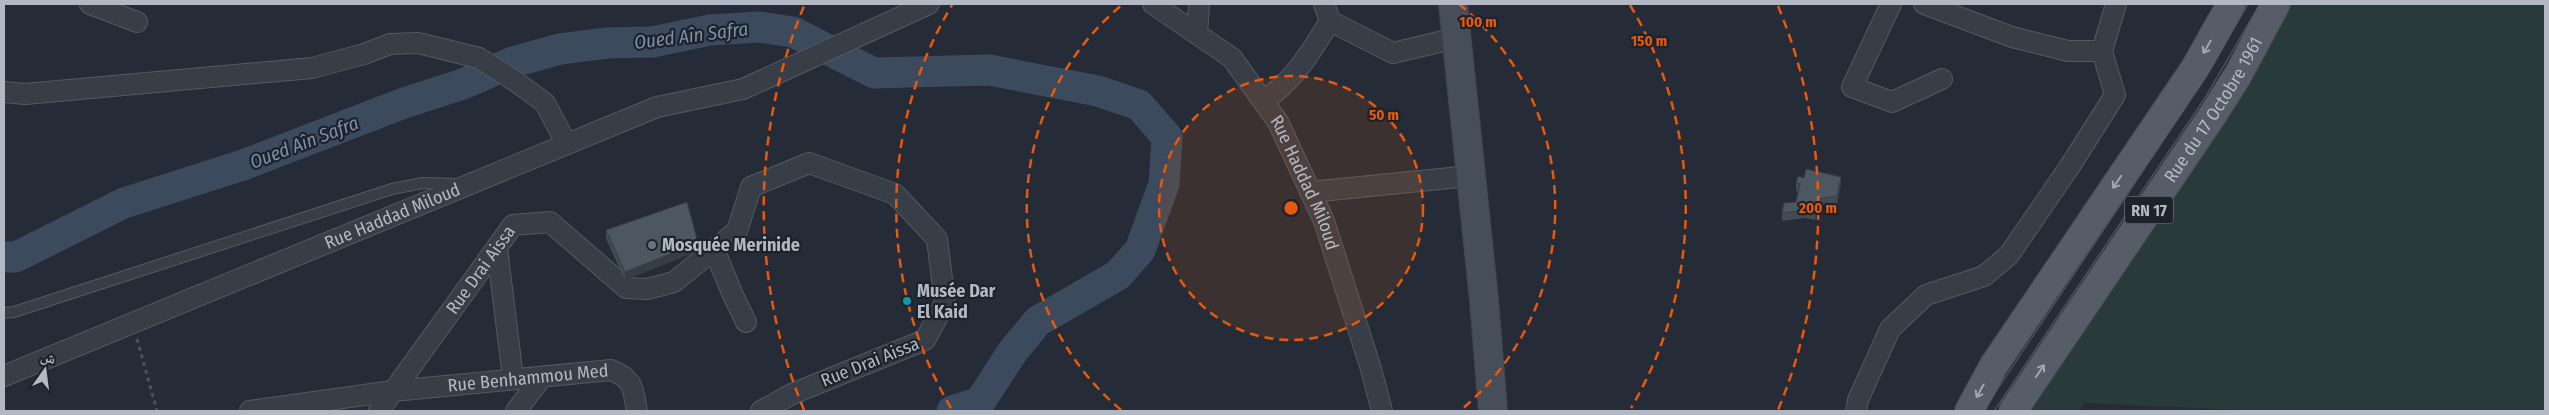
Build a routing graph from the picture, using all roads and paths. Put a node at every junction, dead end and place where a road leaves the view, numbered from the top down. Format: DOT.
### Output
graph roads {
  1 [pos="90,4"];
  2 [pos="930,4"];
  3 [pos="1153,4"];
  4 [pos="1199,4"];
  5 [pos="1453,4"];
  6 [pos="1891,4"];
  7 [pos="1924,4"];
  8 [pos="2116,4"];
  9 [pos="2231,4"];
  10 [pos="2276,4"];
  11 [pos="1947,7"];
  12 [pos="1327,12"];
  13 [pos="137,22"];
  14 [pos="1197,34"];
  15 [pos="1456,38"];
  16 [pos="2102,51"];
  17 [pos="1942,79"];
  18 [pos="4,92"];
  19 [pos="1263,101"];
  20 [pos="566,143"];
  21 [pos="1470,176"];
  22 [pos="466,184"];
  23 [pos="1310,192"];
  24 [pos="497,248"];
  25 [pos="714,249"];
  26 [pos="4,313"];
  27 [pos="746,322"];
  28 [pos="133,324"];
  29 [pos="4,376"];
  30 [pos="542,376"];
  31 [pos="513,378"];
  32 [pos="393,391"];
  33 [pos="157,411"];
  34 [pos="250,411"];
  35 [pos="380,411"];
  36 [pos="516,411"];
  37 [pos="637,411"];
  38 [pos="761,411"];
  39 [pos="1382,411"];
  40 [pos="1493,411"];
  41 [pos="1856,411"];
  42 [pos="1969,411"];
  43 [pos="2013,411"];
  1 -- 13 [label="street"];
  2 -- 20 [label="street, Rue Haddad Miloud"];
  3 -- 14 [label="street, Rue Haddad Miloud"];
  4 -- 14 [label="street"];
  5 -- 15 [label="main road"];
  6 -- 17 [label="street"];
  7 -- 11 [label="street"];
  8 -- 16 [label="street"];
  9 -- 42 [label="main road, RN 17, one-way"];
  43 -- 10 [label="main road, Rue du 17 Octobre 1961 / RN 17, one-way"];
  11 -- 16 [label="street"];
  12 -- 15 [label="street"];
  12 -- 19 [label="street"];
  14 -- 19 [label="street, Rue Haddad Miloud"];
  15 -- 21 [label="main road"];
  16 -- 41 [label="street"];
  18 -- 20 [label="street"];
  19 -- 23 [label="street, Rue Haddad Miloud"];
  20 -- 22 [label="street, Rue Haddad Miloud"];
  21 -- 23 [label="street"];
  21 -- 40 [label="main road"];
  22 -- 26 [label="lane"];
  22 -- 28 [label="street, Rue Haddad Miloud"];
  23 -- 39 [label="street, Rue Haddad Miloud"];
  24 -- 25 [label="street, Rue Drai Aissa"];
  24 -- 31 [label="street"];
  24 -- 32 [label="street, Rue Drai Aissa"];
  25 -- 27 [label="street"];
  25 -- 38 [label="street, Rue Drai Aissa"];
  28 -- 29 [label="street, Rue Haddad Miloud"];
  28 -- 33 [label="path"];
  30 -- 31 [label="street, Rue Benhammou Med"];
  30 -- 36 [label="street"];
  30 -- 37 [label="street, Rue Benhammou Med"];
  31 -- 32 [label="street, Rue Benhammou Med"];
  32 -- 34 [label="street, Rue Benhammou Med"];
  32 -- 35 [label="street, Rue Drai Aissa"];
}
